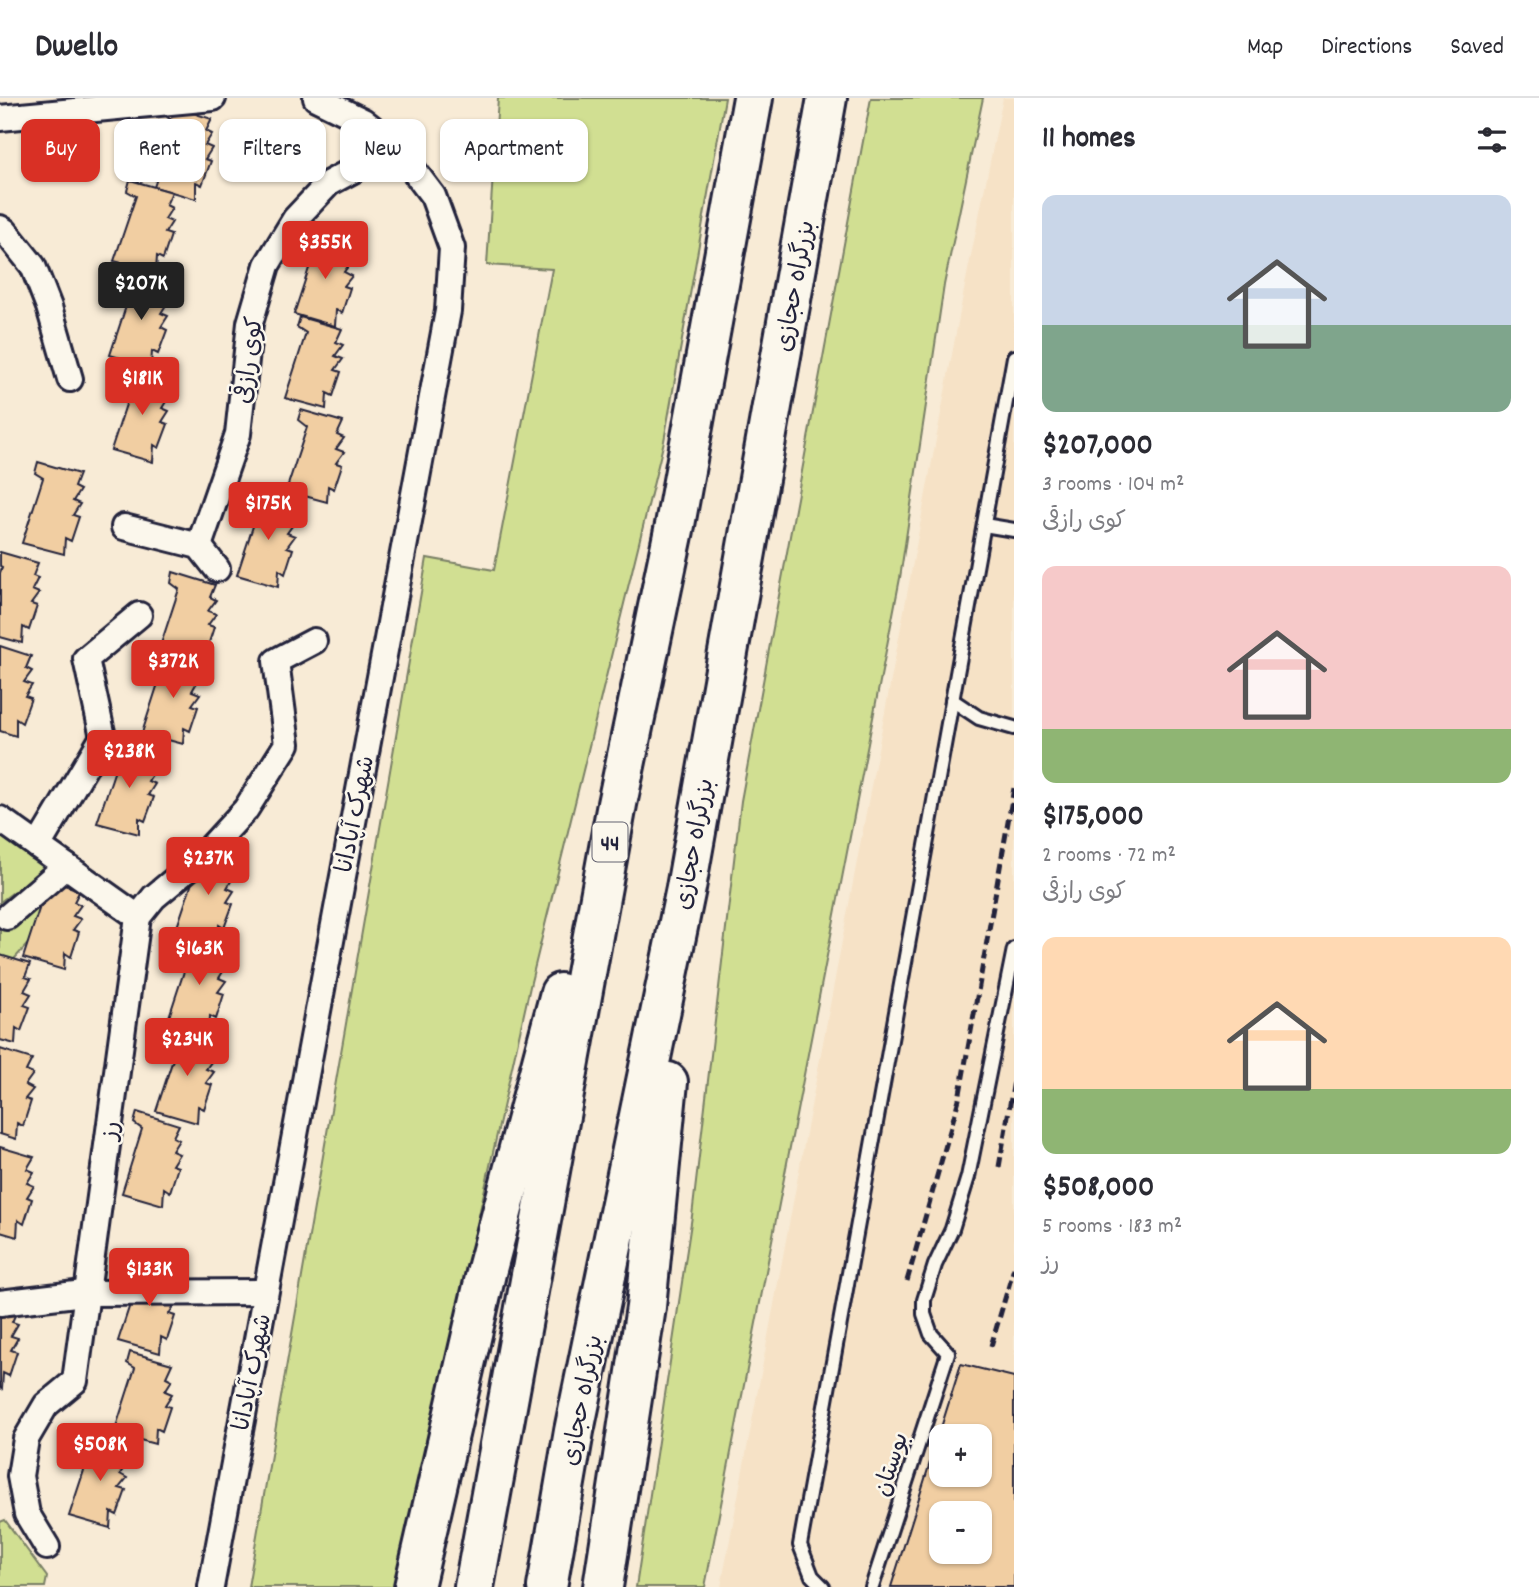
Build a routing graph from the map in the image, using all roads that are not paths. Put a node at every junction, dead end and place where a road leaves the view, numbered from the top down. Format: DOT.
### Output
graph roads {
  1 [pos="213,98"];
  2 [pos="316,98"];
  3 [pos="753,98"];
  4 [pos="827,98"];
  5 [pos="0,118"];
  6 [pos="359,119"];
  7 [pos="340,178"];
  8 [pos="422,182"];
  9 [pos="0,228"];
  10 [pos="1014,357"];
  11 [pos="70,379"];
  12 [pos="984,525"];
  13 [pos="124,527"];
  14 [pos="1014,530"];
  15 [pos="199,546"];
  16 [pos="216,569"];
  17 [pos="139,615"];
  18 [pos="314,641"];
  19 [pos="952,699"];
  20 [pos="1014,728"];
  21 [pos="617,804"];
  22 [pos="0,819"];
  23 [pos="38,846"];
  24 [pos="66,866"];
  25 [pos="686,888"];
  26 [pos="7,917"];
  27 [pos="138,917"];
  28 [pos="1014,949"];
  29 [pos="265,1292"];
  30 [pos="87,1293"];
  31 [pos="0,1303"];
  32 [pos="47,1547"];
  33 [pos="211,1587"];
  34 [pos="414,1587"];
  35 [pos="474,1587"];
  36 [pos="547,1587"];
  37 [pos="603,1587"];
  38 [pos="823,1587"];
  39 [pos="872,1587"];
  1 -- 5 [label="street"];
  2 -- 6 [label="street, شهرک آپادانا"];
  3 -- 21 [label="highway, 44"];
  4 -- 25 [label="highway, بزرگراه حجازی"];
  7 -- 15 [label="street, کوی رازقی"];
  8 -- 29 [label="street, شهرک آپادانا"];
  9 -- 11 [label="street"];
  10 -- 12 [label="lane"];
  12 -- 14 [label="lane"];
  12 -- 19 [label="lane"];
  13 -- 15 [label="street"];
  15 -- 16 [label="street"];
  17 -- 23 [label="street"];
  18 -- 27 [label="street"];
  19 -- 20 [label="lane"];
  19 -- 38 [label="lane"];
  21 -- 34 [label="highway"];
  21 -- 35 [label="highway, 44"];
  22 -- 23 [label="street"];
  23 -- 24 [label="street"];
  24 -- 26 [label="street"];
  24 -- 27 [label="street"];
  25 -- 36 [label="highway, بزرگراه حجازی"];
  25 -- 37 [label="highway"];
  27 -- 30 [label="street, رز"];
  28 -- 39 [label="lane, بوستان"];
  29 -- 30 [label="street"];
  29 -- 33 [label="street, شهرک آپادانا"];
  30 -- 31 [label="street"];
  30 -- 32 [label="street, رز"];
}
